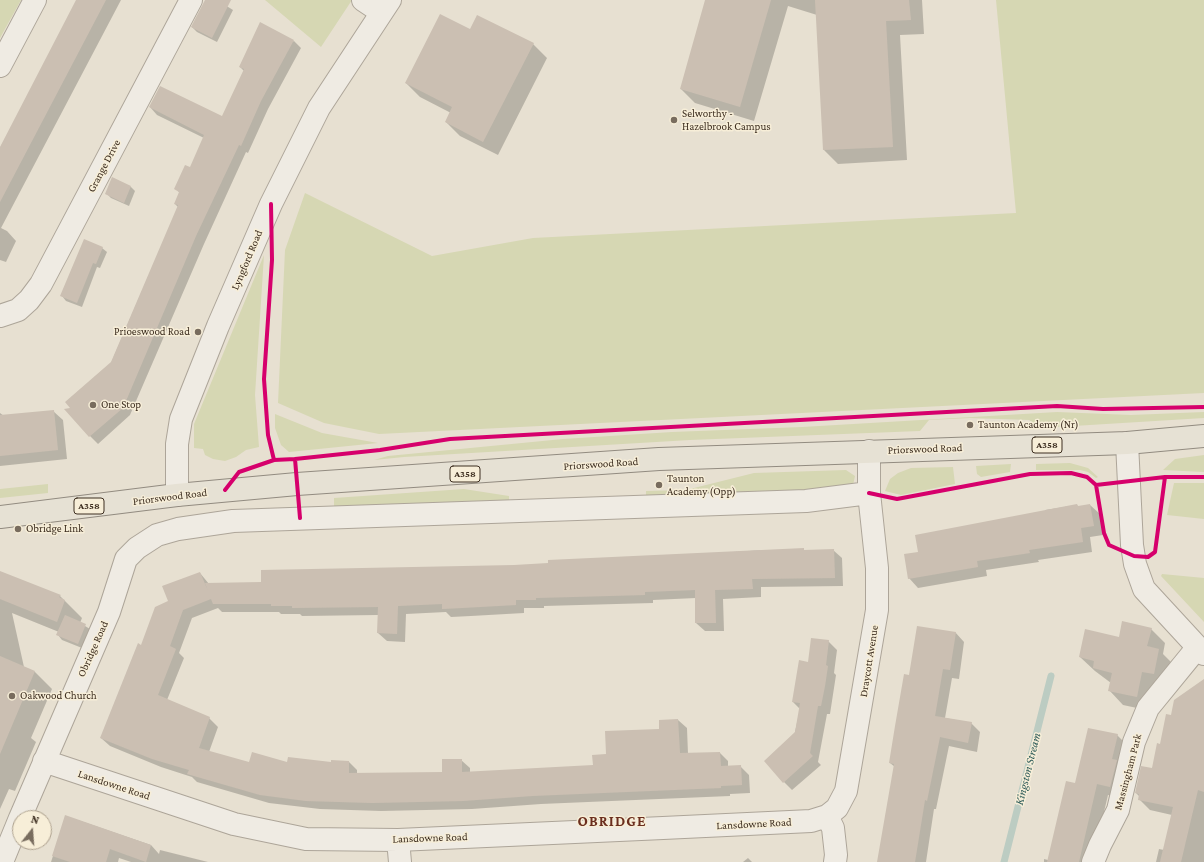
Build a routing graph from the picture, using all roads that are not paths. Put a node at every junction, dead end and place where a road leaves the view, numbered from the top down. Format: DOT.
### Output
graph roads {
  1 [pos="35,0"];
  2 [pos="191,0"];
  3 [pos="363,0"];
  4 [pos="385,6"];
  5 [pos="0,66"];
  6 [pos="0,316"];
  7 [pos="1204,436"];
  8 [pos="1127,443"];
  9 [pos="869,451"];
  10 [pos="869,493"];
  11 [pos="177,495"];
  12 [pos="0,516"];
  13 [pos="1201,651"];
  14 [pos="44,761"];
  15 [pos="23,810"];
  16 [pos="827,816"];
  17 [pos="12,838"];
  18 [pos="398,840"];
  19 [pos="2,862"];
  20 [pos="400,862"];
  21 [pos="835,862"];
  22 [pos="1093,862"];
  1 -- 5 [label="street"];
  2 -- 6 [label="street, Grange Drive"];
  3 -- 4 [label="street"];
  4 -- 11 [label="street, Lyngford Road"];
  7 -- 8 [label="main road, Priorswood Road / A358"];
  8 -- 9 [label="main road, Priorswood Road / A358"];
  8 -- 13 [label="street, Massingham Park"];
  9 -- 10 [label="street, Draycott Avenue"];
  9 -- 11 [label="main road, Priorswood Road / A358"];
  10 -- 14 [label="street, Obridge Road"];
  10 -- 16 [label="street, Draycott Avenue"];
  11 -- 12 [label="main road, Priorswood Road / A358"];
  13 -- 22 [label="street, Massingham Park"];
  14 -- 15 [label="street, Obridge Road"];
  14 -- 18 [label="street, Lansdowne Road"];
  16 -- 18 [label="street, Lansdowne Road"];
  16 -- 21 [label="street"];
  17 -- 19 [label="street, Obridge Road"];
  18 -- 20 [label="street"];
}
